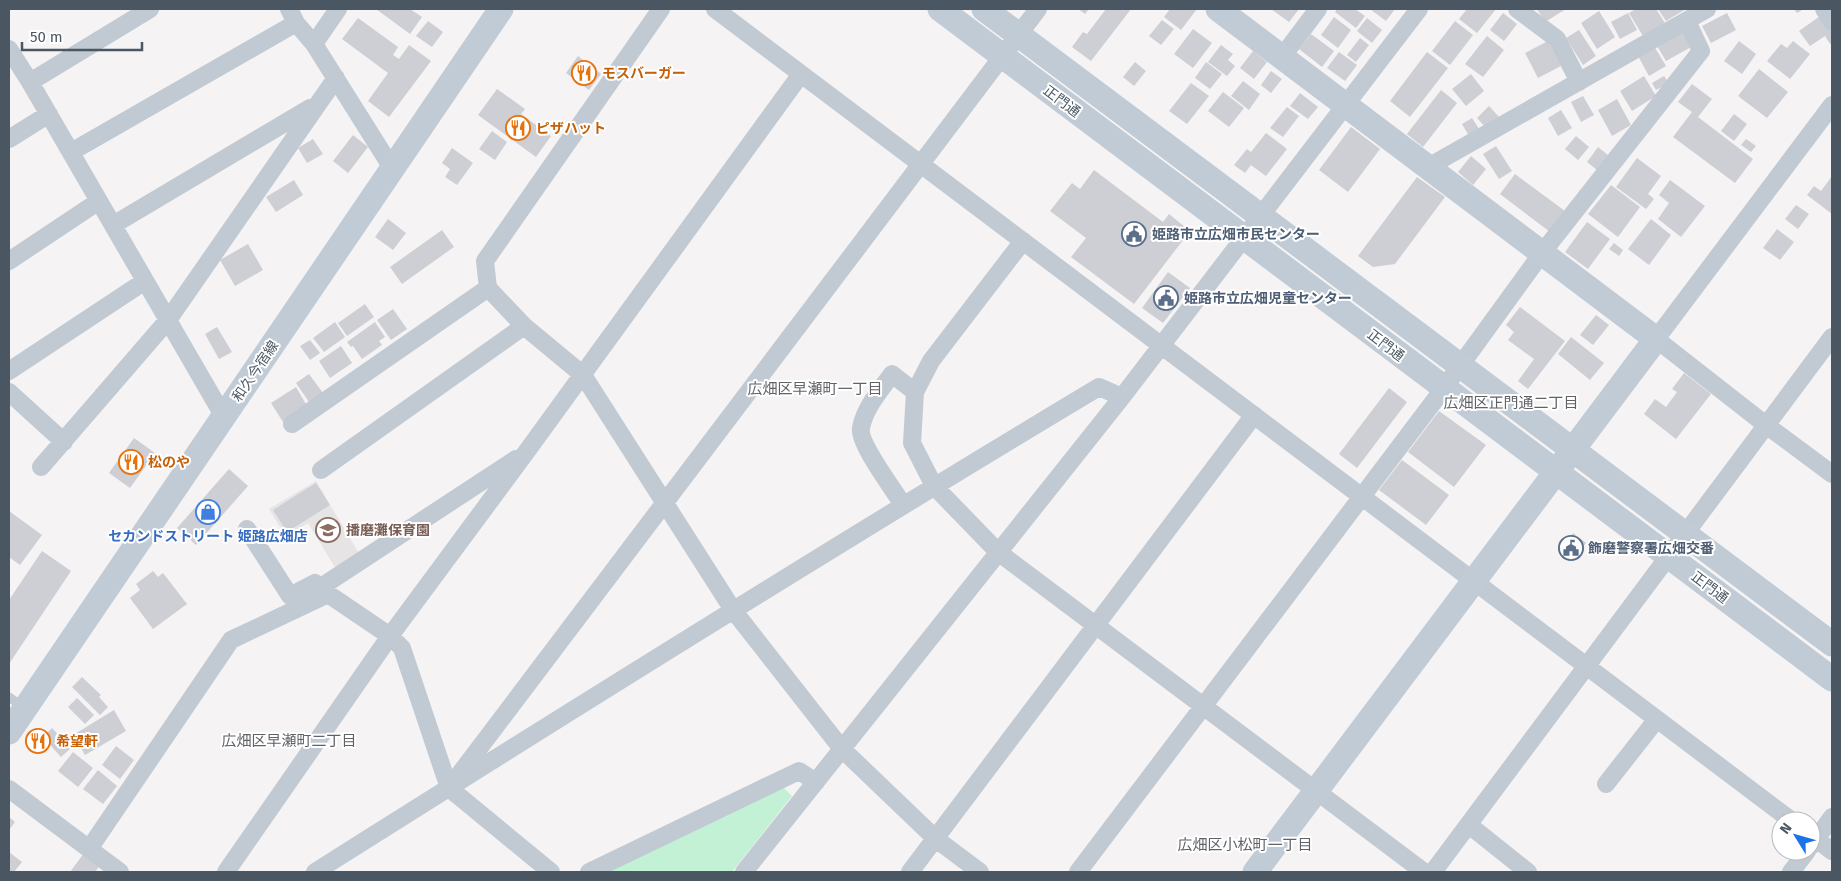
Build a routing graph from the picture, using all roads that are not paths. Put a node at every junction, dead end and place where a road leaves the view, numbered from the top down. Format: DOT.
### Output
graph roads {
  1 [pos="150,9"];
  2 [pos="338,9"];
  3 [pos="501,9"];
  4 [pos="661,9"];
  5 [pos="715,9"];
  6 [pos="940,9"];
  7 [pos="984,9"];
  8 [pos="1038,9"];
  9 [pos="1218,9"];
  10 [pos="1318,9"];
  11 [pos="1419,9"];
  12 [pos="1518,9"];
  13 [pos="1706,9"];
  14 [pos="1824,9"];
  15 [pos="293,16"];
  16 [pos="1687,21"];
  17 [pos="1832,22"];
  18 [pos="1018,34"];
  19 [pos="314,44"];
  20 [pos="9,49"];
  21 [pos="1002,56"];
  22 [pos="1282,57"];
  23 [pos="801,74"];
  24 [pos="336,78"];
  25 [pos="30,82"];
  26 [pos="1579,82"];
  27 [pos="316,105"];
  28 [pos="1346,105"];
  29 [pos="1832,105"];
  30 [pos="49,114"];
  31 [pos="9,139"];
  32 [pos="71,152"];
  33 [pos="921,164"];
  34 [pos="1428,167"];
  35 [pos="392,168"];
  36 [pos="99,200"];
  37 [pos="1262,215"];
  38 [pos="113,225"];
  39 [pos="1244,238"];
  40 [pos="1023,241"];
  41 [pos="1542,253"];
  42 [pos="9,261"];
  43 [pos="145,282"];
  44 [pos="488,288"];
  45 [pos="168,320"];
  46 [pos="524,326"];
  47 [pos="1832,337"];
  48 [pos="1656,339"];
  49 [pos="1160,344"];
  50 [pos="1461,364"];
  51 [pos="9,371"];
  52 [pos="583,375"];
  53 [pos="1444,388"];
  54 [pos="9,392"];
  55 [pos="915,392"];
  56 [pos="1122,397"];
  57 [pos="1254,415"];
  58 [pos="224,417"];
  59 [pos="292,424"];
  60 [pos="1766,425"];
  61 [pos="64,442"];
  62 [pos="1573,449"];
  63 [pos="527,451"];
  64 [pos="41,467"];
  65 [pos="321,470"];
  66 [pos="1556,472"];
  67 [pos="1832,474"];
  68 [pos="934,486"];
  69 [pos="1362,496"];
  70 [pos="665,502"];
  71 [pos="903,505"];
  72 [pos="246,529"];
  73 [pos="1687,534"];
  74 [pos="998,552"];
  75 [pos="1670,557"];
  76 [pos="1474,581"];
  77 [pos="324,591"];
  78 [pos="733,610"];
  79 [pos="1095,626"];
  80 [pos="390,636"];
  81 [pos="1832,644"];
  82 [pos="1587,666"];
  83 [pos="1832,679"];
  84 [pos="17,702"];
  85 [pos="1204,706"];
  86 [pos="1656,718"];
  87 [pos="9,732"];
  88 [pos="842,749"];
  89 [pos="816,782"];
  90 [pos="1606,784"];
  91 [pos="449,788"];
  92 [pos="9,789"];
  93 [pos="1316,791"];
  94 [pos="1779,811"];
  95 [pos="1832,817"];
  96 [pos="1469,825"];
  97 [pos="1821,831"];
  98 [pos="936,839"];
  99 [pos="89,849"];
  100 [pos="1799,861"];
  101 [pos="120,872"];
  102 [pos="226,872"];
  103 [pos="315,872"];
  104 [pos="551,872"];
  105 [pos="589,872"];
  106 [pos="744,872"];
  107 [pos="910,872"];
  108 [pos="980,872"];
  109 [pos="1078,872"];
  110 [pos="1255,872"];
  111 [pos="1424,872"];
  112 [pos="1433,872"];
  113 [pos="1528,872"];
  114 [pos="1791,872"];
  1 -- 25 [label="street"];
  2 -- 19 [label="street"];
  3 -- 35 [label="street, 和久今宿線"];
  4 -- 44 [label="street"];
  5 -- 23 [label="street"];
  6 -- 21 [label="street, 正門通"];
  7 -- 18 [label="street, 正門通"];
  8 -- 18 [label="street"];
  9 -- 22 [label="street"];
  10 -- 22 [label="street"];
  11 -- 28 [label="street"];
  12 -- 26 [label="street"];
  13 -- 16 [label="street"];
  14 -- 17 [label="street"];
  15 -- 19 [label="street"];
  15 -- 32 [label="street"];
  16 -- 26 [label="street"];
  16 -- 41 [label="street"];
  18 -- 21 [label="street"];
  18 -- 37 [label="street, 正門通"];
  19 -- 24 [label="street"];
  20 -- 25 [label="street"];
  21 -- 33 [label="street"];
  21 -- 39 [label="street, 正門通"];
  22 -- 28 [label="street"];
  23 -- 33 [label="street"];
  23 -- 52 [label="street"];
  24 -- 27 [label="street"];
  24 -- 35 [label="street"];
  25 -- 30 [label="street"];
  26 -- 34 [label="street"];
  27 -- 38 [label="street"];
  27 -- 45 [label="street"];
  28 -- 34 [label="street"];
  28 -- 37 [label="street"];
  29 -- 48 [label="street"];
  30 -- 31 [label="street"];
  30 -- 32 [label="street"];
  32 -- 36 [label="street"];
  33 -- 40 [label="street"];
  33 -- 70 [label="street"];
  34 -- 41 [label="street"];
  35 -- 58 [label="street, 和久今宿線"];
  36 -- 38 [label="street"];
  36 -- 42 [label="street"];
  37 -- 39 [label="street"];
  37 -- 50 [label="street, 正門通"];
  38 -- 43 [label="street"];
  39 -- 49 [label="street"];
  39 -- 53 [label="street, 正門通"];
  40 -- 49 [label="street"];
  40 -- 55 [label="street"];
  41 -- 48 [label="street"];
  41 -- 50 [label="street"];
  43 -- 45 [label="street"];
  43 -- 51 [label="street"];
  44 -- 46 [label="street"];
  44 -- 59 [label="street"];
  45 -- 58 [label="street"];
  45 -- 61 [label="street"];
  46 -- 52 [label="street"];
  46 -- 65 [label="street"];
  47 -- 60 [label="street"];
  48 -- 60 [label="street"];
  48 -- 62 [label="street"];
  49 -- 56 [label="street"];
  49 -- 57 [label="street"];
  50 -- 53 [label="street"];
  50 -- 62 [label="street, 正門通"];
  52 -- 63 [label="street"];
  52 -- 70 [label="street"];
  53 -- 66 [label="street, 正門通"];
  53 -- 69 [label="street"];
  54 -- 61 [label="street"];
  55 -- 68 [label="street"];
  55 -- 71 [label="street"];
  56 -- 68 [label="street"];
  56 -- 74 [label="street"];
  57 -- 69 [label="street"];
  57 -- 79 [label="street"];
  58 -- 84 [label="street, 和久今宿線"];
  60 -- 67 [label="street"];
  60 -- 73 [label="street"];
  61 -- 64 [label="street"];
  62 -- 66 [label="street"];
  62 -- 73 [label="street, 正門通"];
  63 -- 77 [label="street"];
  63 -- 80 [label="street"];
  66 -- 75 [label="street, 正門通"];
  66 -- 76 [label="street"];
  68 -- 71 [label="street"];
  68 -- 74 [label="street"];
  69 -- 76 [label="street"];
  69 -- 85 [label="street"];
  70 -- 78 [label="street"];
  70 -- 91 [label="street"];
  71 -- 78 [label="street"];
  72 -- 77 [label="street"];
  73 -- 75 [label="street"];
  73 -- 81 [label="street, 正門通"];
  74 -- 79 [label="street"];
  74 -- 88 [label="street"];
  75 -- 82 [label="street"];
  75 -- 83 [label="street, 正門通"];
  76 -- 82 [label="street"];
  76 -- 93 [label="street"];
  77 -- 80 [label="street"];
  77 -- 99 [label="street"];
  78 -- 88 [label="street"];
  78 -- 91 [label="street"];
  79 -- 85 [label="street"];
  79 -- 98 [label="street"];
  80 -- 91 [label="street"];
  80 -- 102 [label="street"];
  82 -- 86 [label="street"];
  82 -- 96 [label="street"];
  84 -- 87 [label="street, 和久今宿線"];
  85 -- 93 [label="street"];
  85 -- 109 [label="street"];
  86 -- 90 [label="street"];
  86 -- 94 [label="street"];
  88 -- 89 [label="street"];
  88 -- 98 [label="street"];
  89 -- 105 [label="street"];
  89 -- 106 [label="street"];
  91 -- 103 [label="street"];
  91 -- 104 [label="street"];
  92 -- 99 [label="street"];
  93 -- 110 [label="street"];
  93 -- 111 [label="street"];
  95 -- 97 [label="street"];
  96 -- 112 [label="street"];
  96 -- 113 [label="street"];
  98 -- 107 [label="street"];
  98 -- 108 [label="street"];
  99 -- 101 [label="street"];
  100 -- 114 [label="street"];
}
